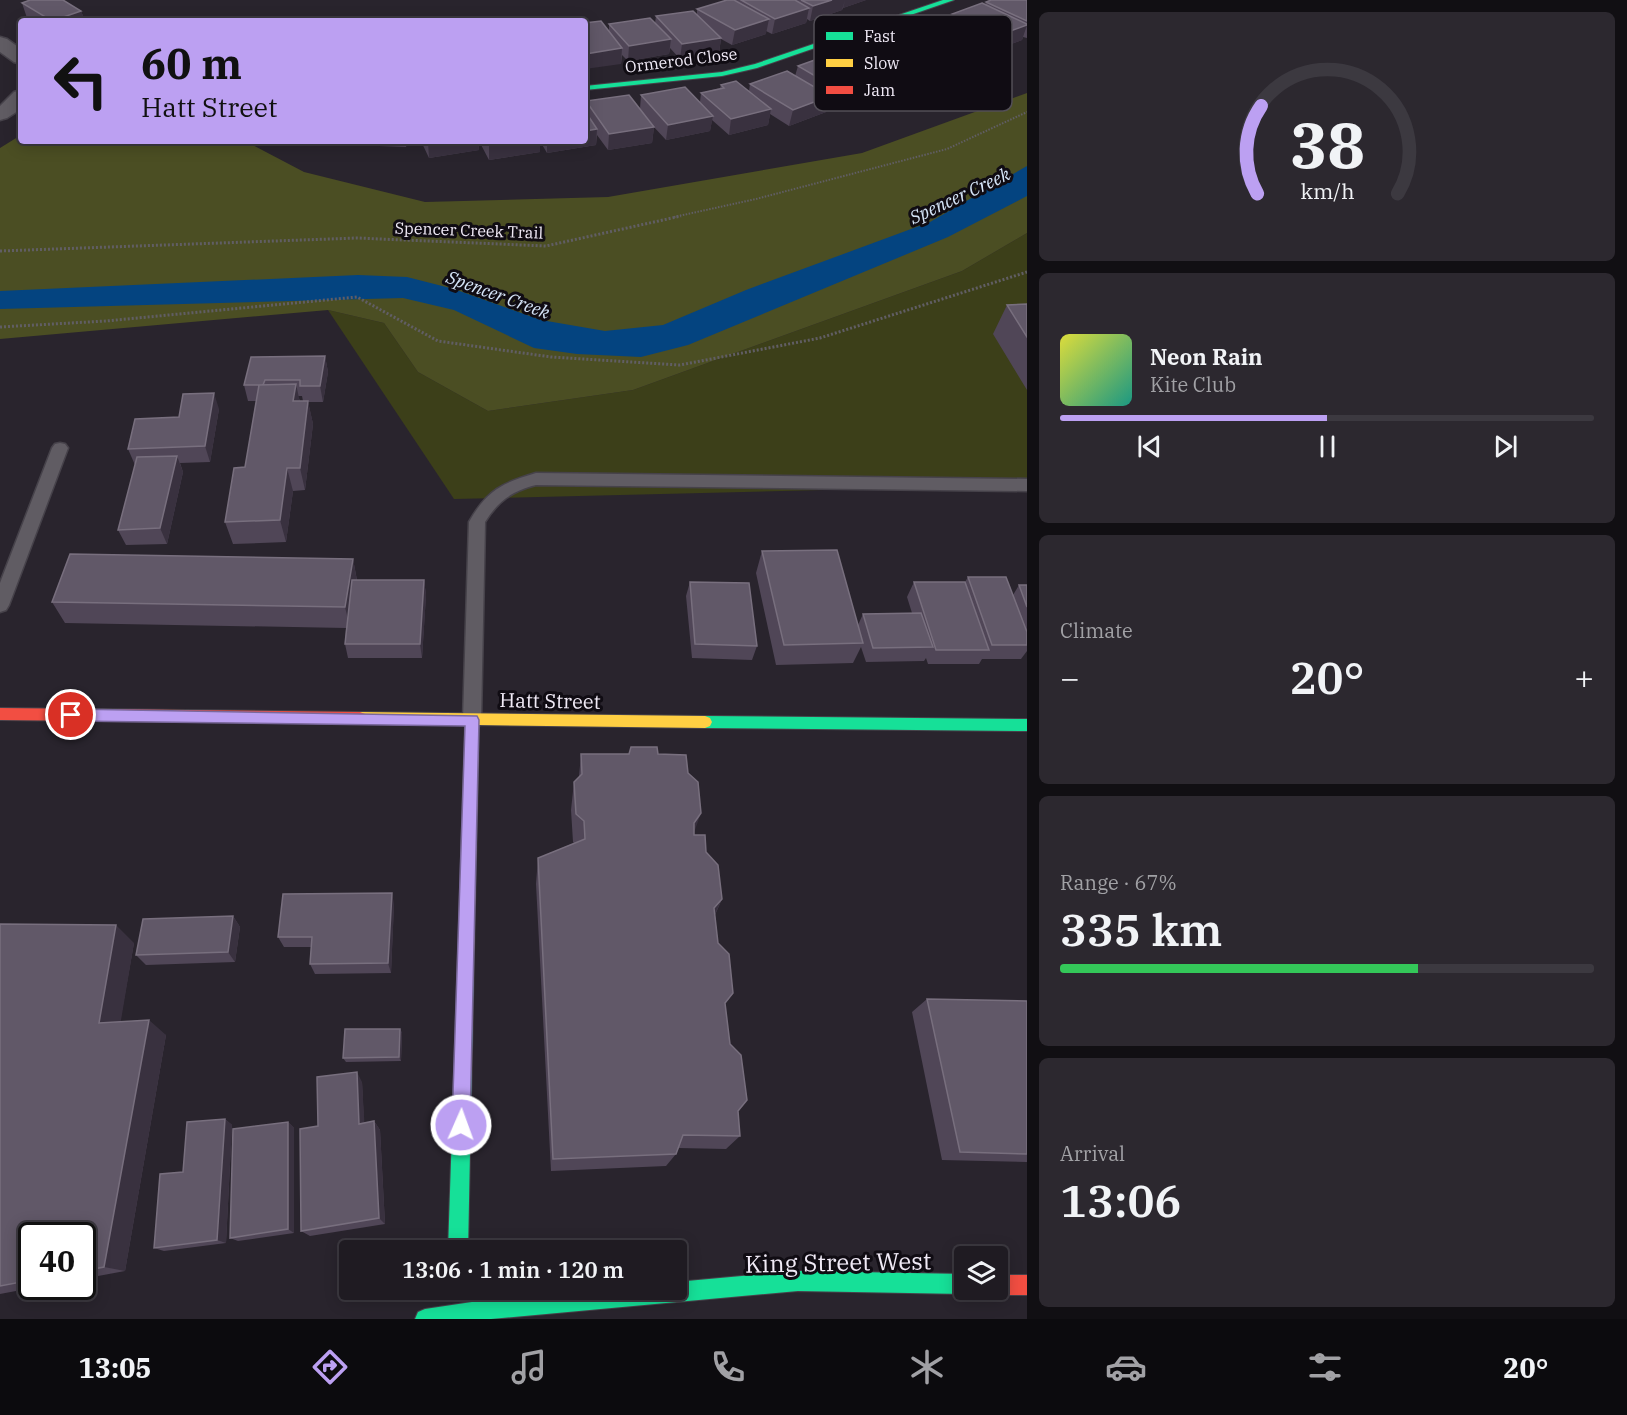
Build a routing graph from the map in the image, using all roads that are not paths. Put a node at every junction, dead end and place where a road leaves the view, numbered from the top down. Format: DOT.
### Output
graph roads {
  1 [pos="950,0"];
  2 [pos="906,15"];
  3 [pos="0,43"];
  4 [pos="814,47"];
  5 [pos="18,56"];
  6 [pos="588,88"];
  7 [pos="18,100"];
  8 [pos="0,114"];
  9 [pos="60,448"];
  10 [pos="1027,485"];
  11 [pos="0,605"];
  12 [pos="0,714"];
  13 [pos="472,720"];
  14 [pos="1027,725"];
  15 [pos="458,1240"];
  16 [pos="954,1284"];
  17 [pos="1008,1285"];
  18 [pos="1027,1285"];
  19 [pos="446,1308"];
  1 -- 2 [label="street, Ormerod Close"];
  3 -- 5 [label="street"];
  4 -- 6 [label="street, Ormerod Close"];
  7 -- 8 [label="street"];
  9 -- 11 [label="lane"];
  10 -- 13 [label="lane"];
  12 -- 13 [label="street, Hatt Street"];
  13 -- 14 [label="street, Hatt Street"];
  13 -- 15 [label="street"];
  16 -- 19 [label="street, King Street West"];
  17 -- 18 [label="street"];
}
